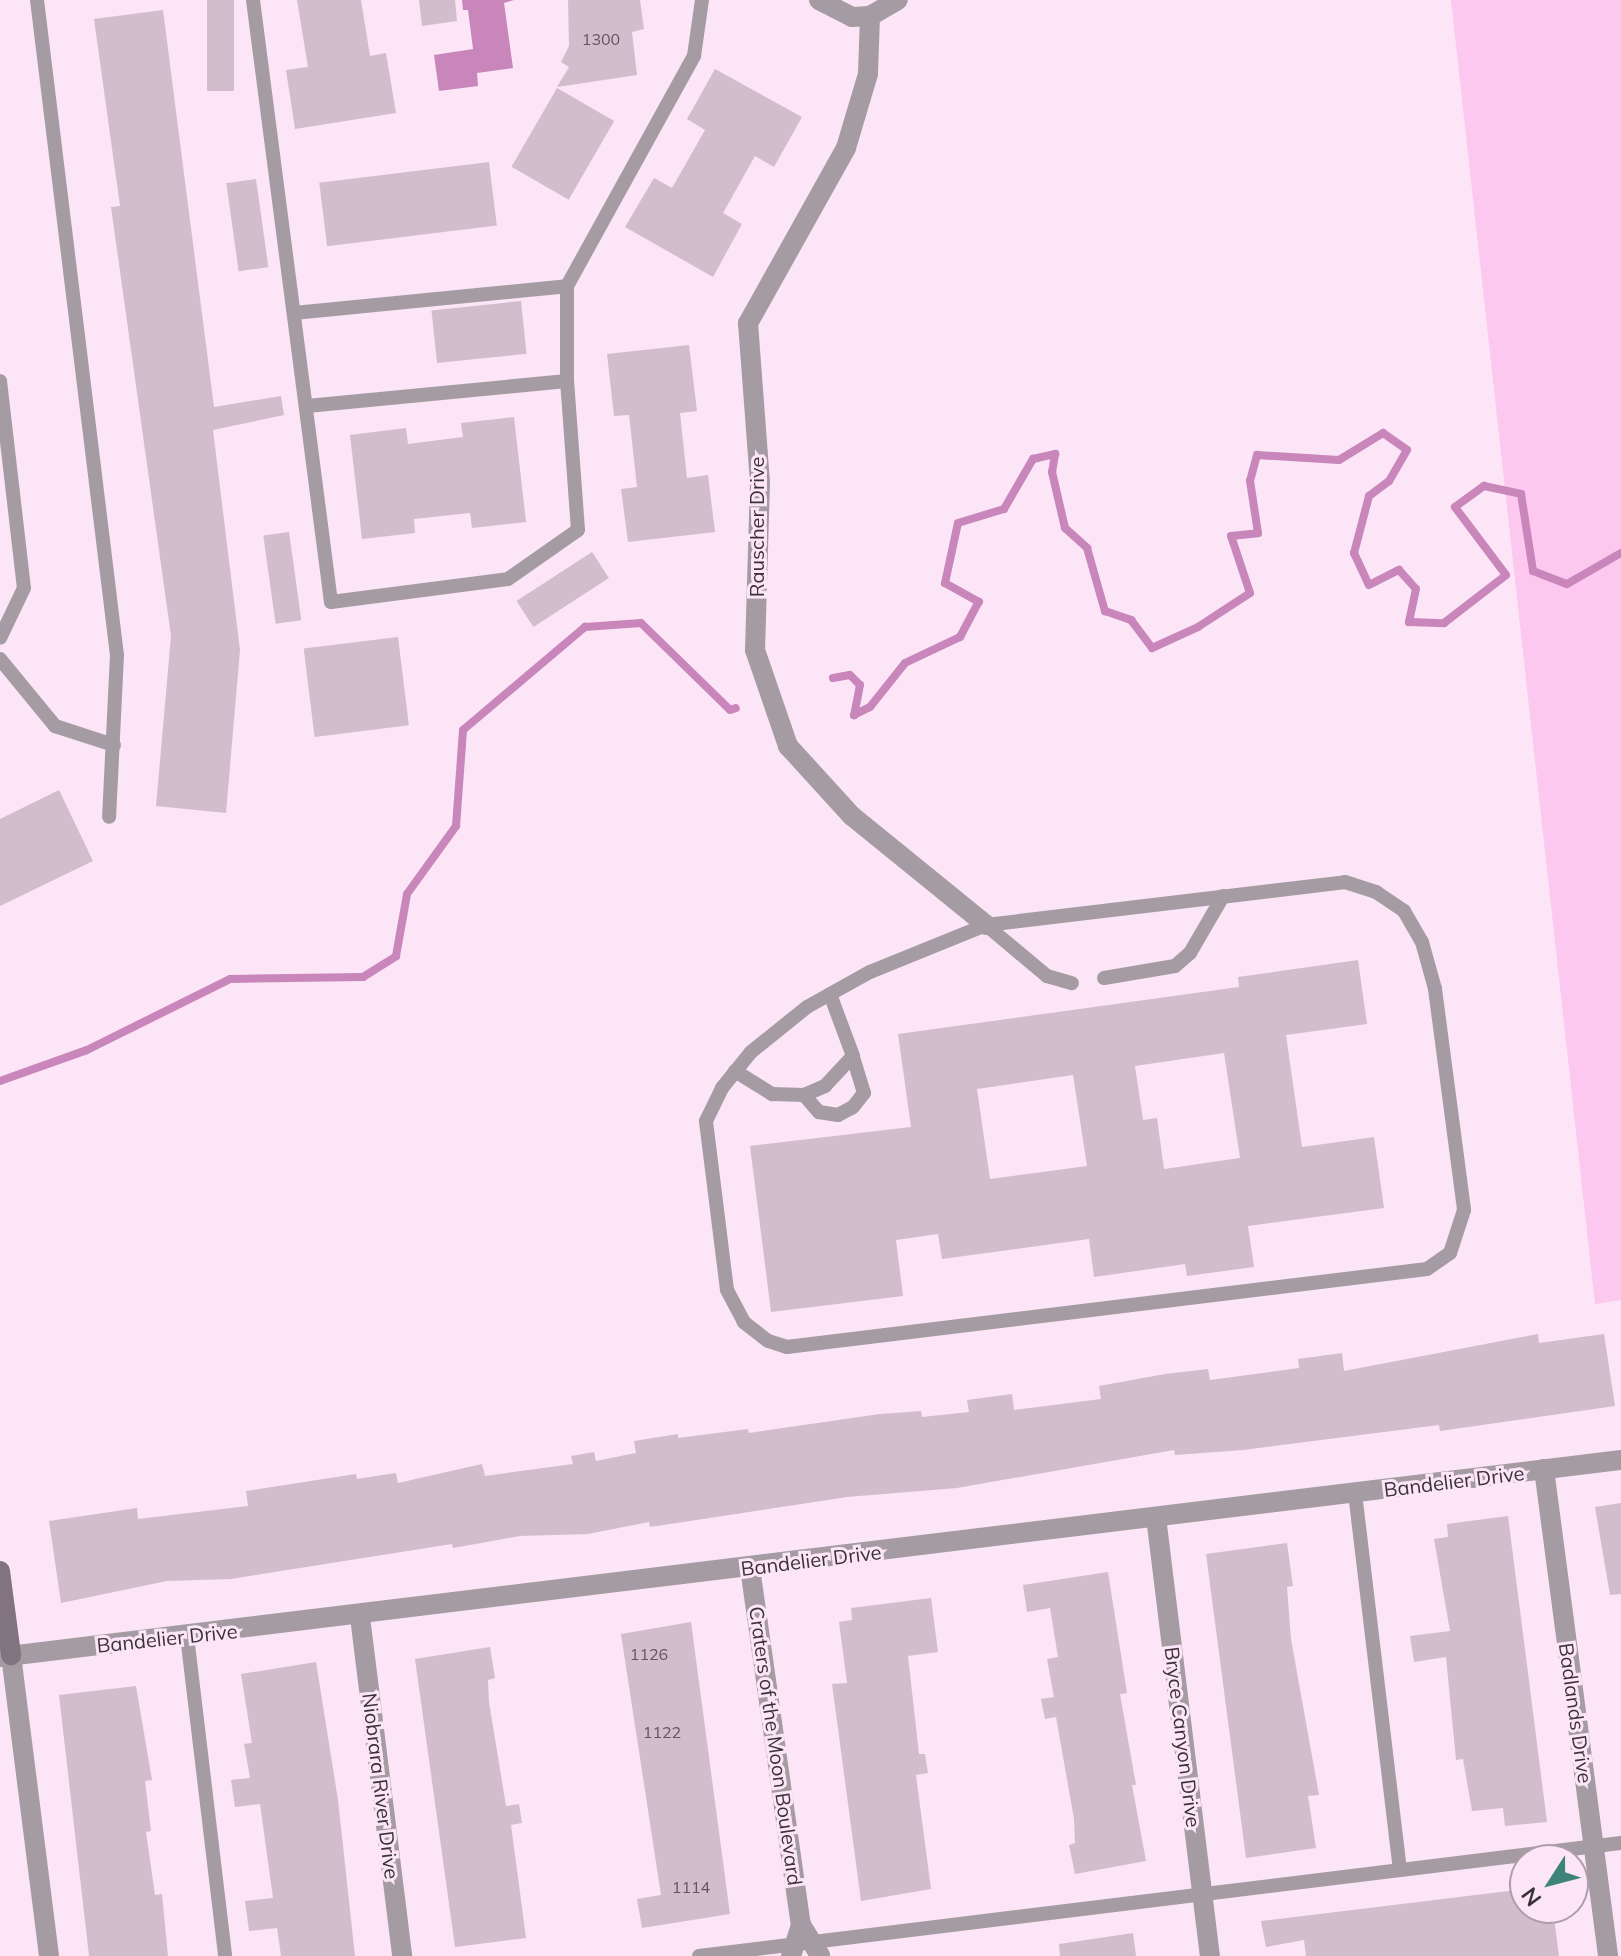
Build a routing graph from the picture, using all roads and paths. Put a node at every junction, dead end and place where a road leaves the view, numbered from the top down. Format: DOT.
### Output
graph roads {
  1 [pos="37,0"];
  2 [pos="253,0"];
  3 [pos="702,0"];
  4 [pos="819,0"];
  5 [pos="898,0"];
  6 [pos="870,16"];
  7 [pos="567,286"];
  8 [pos="294,313"];
  9 [pos="0,381"];
  10 [pos="567,381"];
  11 [pos="307,406"];
  12 [pos="0,638"];
  13 [pos="0,659"];
  14 [pos="114,745"];
  15 [pos="109,817"];
  16 [pos="1223,896"];
  17 [pos="986,925"];
  18 [pos="1104,978"];
  19 [pos="1072,983"];
  20 [pos="830,994"];
  21 [pos="853,1056"];
  22 [pos="735,1071"];
  23 [pos="804,1095"];
  24 [pos="1621,1460"];
  25 [pos="1544,1469"];
  26 [pos="1355,1493"];
  27 [pos="1156,1517"];
  28 [pos="750,1568"];
  29 [pos="0,1571"];
  30 [pos="360,1617"];
  31 [pos="187,1636"];
  32 [pos="5,1656"];
  33 [pos="1621,1843"];
  34 [pos="1593,1846"];
  35 [pos="1400,1869"];
  36 [pos="1202,1893"];
  37 [pos="803,1944"];
  38 [pos="49,1956"];
  39 [pos="225,1956"];
  40 [pos="402,1956"];
  41 [pos="699,1956"];
  42 [pos="1210,1956"];
  43 [pos="1608,1956"];
  1 -- 14 [label="lane"];
  2 -- 8 [label="lane"];
  3 -- 7 [label="lane"];
  4 -- 6 [label="street"];
  5 -- 6 [label="street"];
  6 -- 17 [label="street, Rauscher Drive"];
  7 -- 8 [label="lane"];
  7 -- 10 [label="lane"];
  8 -- 11 [label="lane"];
  9 -- 12 [label="lane"];
  10 -- 11 [label="lane"];
  10 -- 11 [label="lane"];
  13 -- 14 [label="lane"];
  14 -- 15 [label="lane"];
  16 -- 17 [label="lane"];
  16 -- 18 [label="lane"];
  16 -- 22 [label="lane"];
  17 -- 19 [label="lane"];
  17 -- 20 [label="lane"];
  20 -- 21 [label="lane"];
  20 -- 22 [label="lane"];
  21 -- 23 [label="lane"];
  21 -- 23 [label="lane"];
  22 -- 23 [label="lane"];
  24 -- 25 [label="street, Bandelier Drive"];
  25 -- 26 [label="street, Bandelier Drive"];
  25 -- 34 [label="street, Badlands Drive"];
  26 -- 27 [label="street, Bandelier Drive"];
  26 -- 35 [label="lane"];
  27 -- 28 [label="street, Bandelier Drive"];
  27 -- 36 [label="street, Bryce Canyon Drive"];
  28 -- 30 [label="street, Bandelier Drive"];
  28 -- 37 [label="street, Craters of the Moon Boulevard"];
  29 -- 32 [label="street"];
  30 -- 31 [label="street, Bandelier Drive"];
  30 -- 40 [label="street, Niobrara River Drive"];
  31 -- 32 [label="street, Bandelier Drive"];
  31 -- 39 [label="lane"];
  32 -- 38 [label="street"];
  33 -- 34 [label="lane"];
  34 -- 35 [label="lane"];
  34 -- 43 [label="street, Badlands Drive"];
  35 -- 36 [label="lane"];
  36 -- 37 [label="lane"];
  36 -- 42 [label="street, Bryce Canyon Drive"];
  37 -- 41 [label="lane"];
}
